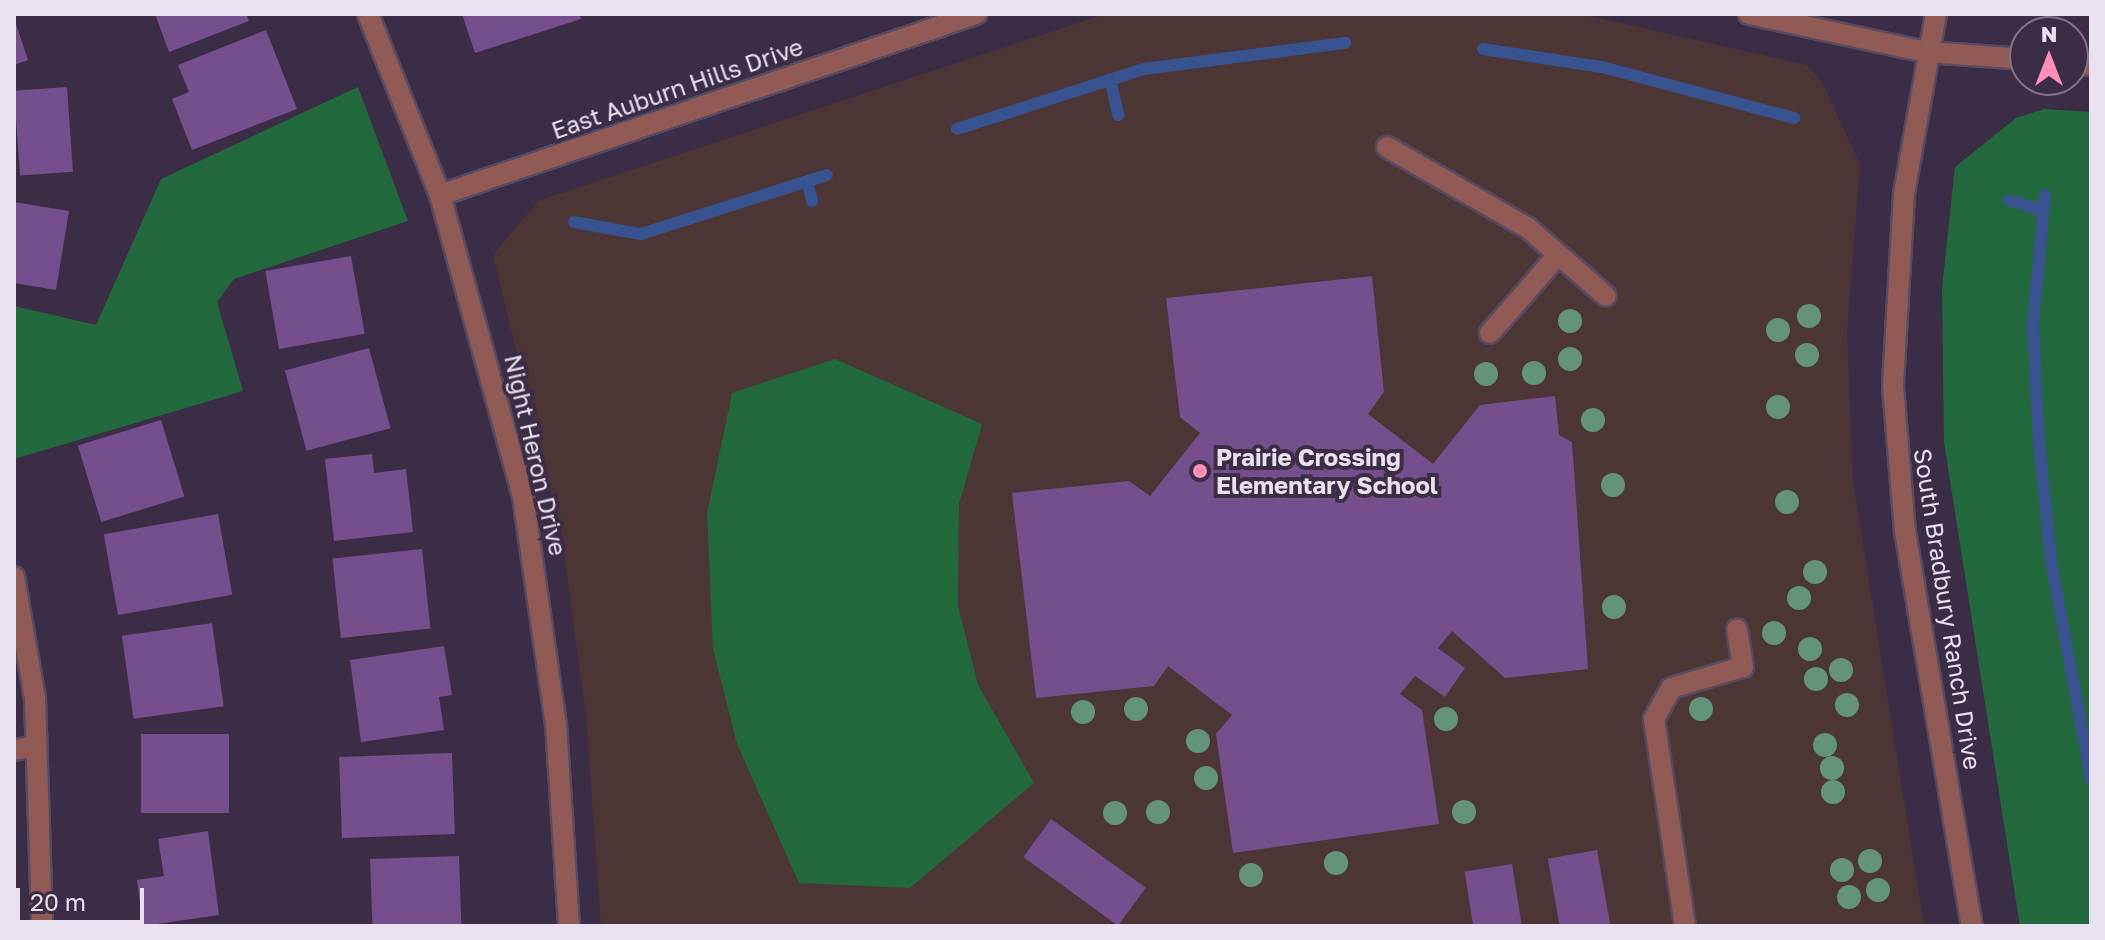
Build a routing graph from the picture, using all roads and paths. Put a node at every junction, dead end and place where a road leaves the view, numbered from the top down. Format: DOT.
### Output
graph roads {
  1 [pos="368,14"];
  2 [pos="976,14"];
  3 [pos="1749,14"];
  4 [pos="1936,14"];
  5 [pos="1926,52"];
  6 [pos="2009,58"];
  7 [pos="1387,147"];
  8 [pos="440,195"];
  9 [pos="1558,255"];
  10 [pos="1606,296"];
  11 [pos="1490,333"];
  12 [pos="14,577"];
  13 [pos="1737,629"];
  14 [pos="36,746"];
  15 [pos="14,750"];
  16 [pos="42,926"];
  17 [pos="569,926"];
  18 [pos="1685,926"];
  19 [pos="1972,926"];
  1 -- 8 [label="street, Night Heron Drive"];
  2 -- 8 [label="street, East Auburn Hills Drive"];
  3 -- 5 [label="street"];
  4 -- 5 [label="street, South Bradbury Ranch Drive"];
  5 -- 6 [label="street"];
  5 -- 19 [label="street, South Bradbury Ranch Drive"];
  7 -- 9 [label="street"];
  8 -- 17 [label="street, Night Heron Drive"];
  9 -- 10 [label="street"];
  9 -- 11 [label="street"];
  12 -- 14 [label="street"];
  13 -- 18 [label="street"];
  14 -- 15 [label="street"];
  14 -- 16 [label="street"];
}
